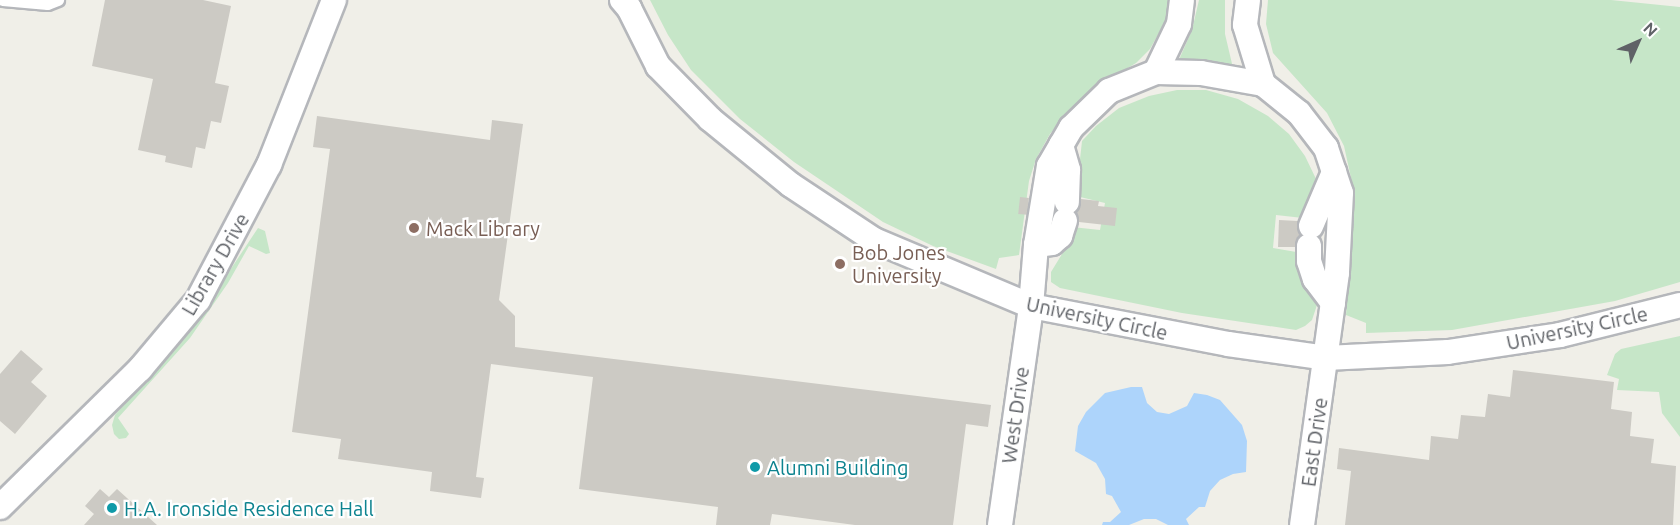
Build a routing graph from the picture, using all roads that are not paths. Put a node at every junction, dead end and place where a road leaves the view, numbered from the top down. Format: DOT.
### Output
graph roads {
  1 [pos="3,0"];
  2 [pos="58,0"];
  3 [pos="334,0"];
  4 [pos="622,0"];
  5 [pos="1182,0"];
  6 [pos="1248,0"];
  7 [pos="1156,72"];
  8 [pos="1263,84"];
  9 [pos="1061,145"];
  10 [pos="1334,172"];
  11 [pos="1036,245"];
  12 [pos="1333,303"];
  13 [pos="1680,305"];
  14 [pos="1031,306"];
  15 [pos="1326,358"];
  16 [pos="0,507"];
  17 [pos="1000,525"];
  18 [pos="1302,525"];
  1 -- 2 [label="lane"];
  3 -- 16 [label="street, Library Drive"];
  4 -- 14 [label="street, University Circle"];
  5 -- 7 [label="street"];
  6 -- 8 [label="street"];
  7 -- 8 [label="street"];
  7 -- 9 [label="street, West Drive"];
  8 -- 10 [label="street, East Drive"];
  9 -- 11 [label="street, West Drive"];
  9 -- 11 [label="street"];
  10 -- 12 [label="street, East Drive"];
  10 -- 12 [label="street"];
  11 -- 14 [label="street, West Drive"];
  12 -- 15 [label="street, East Drive"];
  13 -- 15 [label="street, University Circle"];
  14 -- 15 [label="street, University Circle"];
  14 -- 17 [label="street, West Drive"];
  15 -- 18 [label="street, East Drive"];
}
